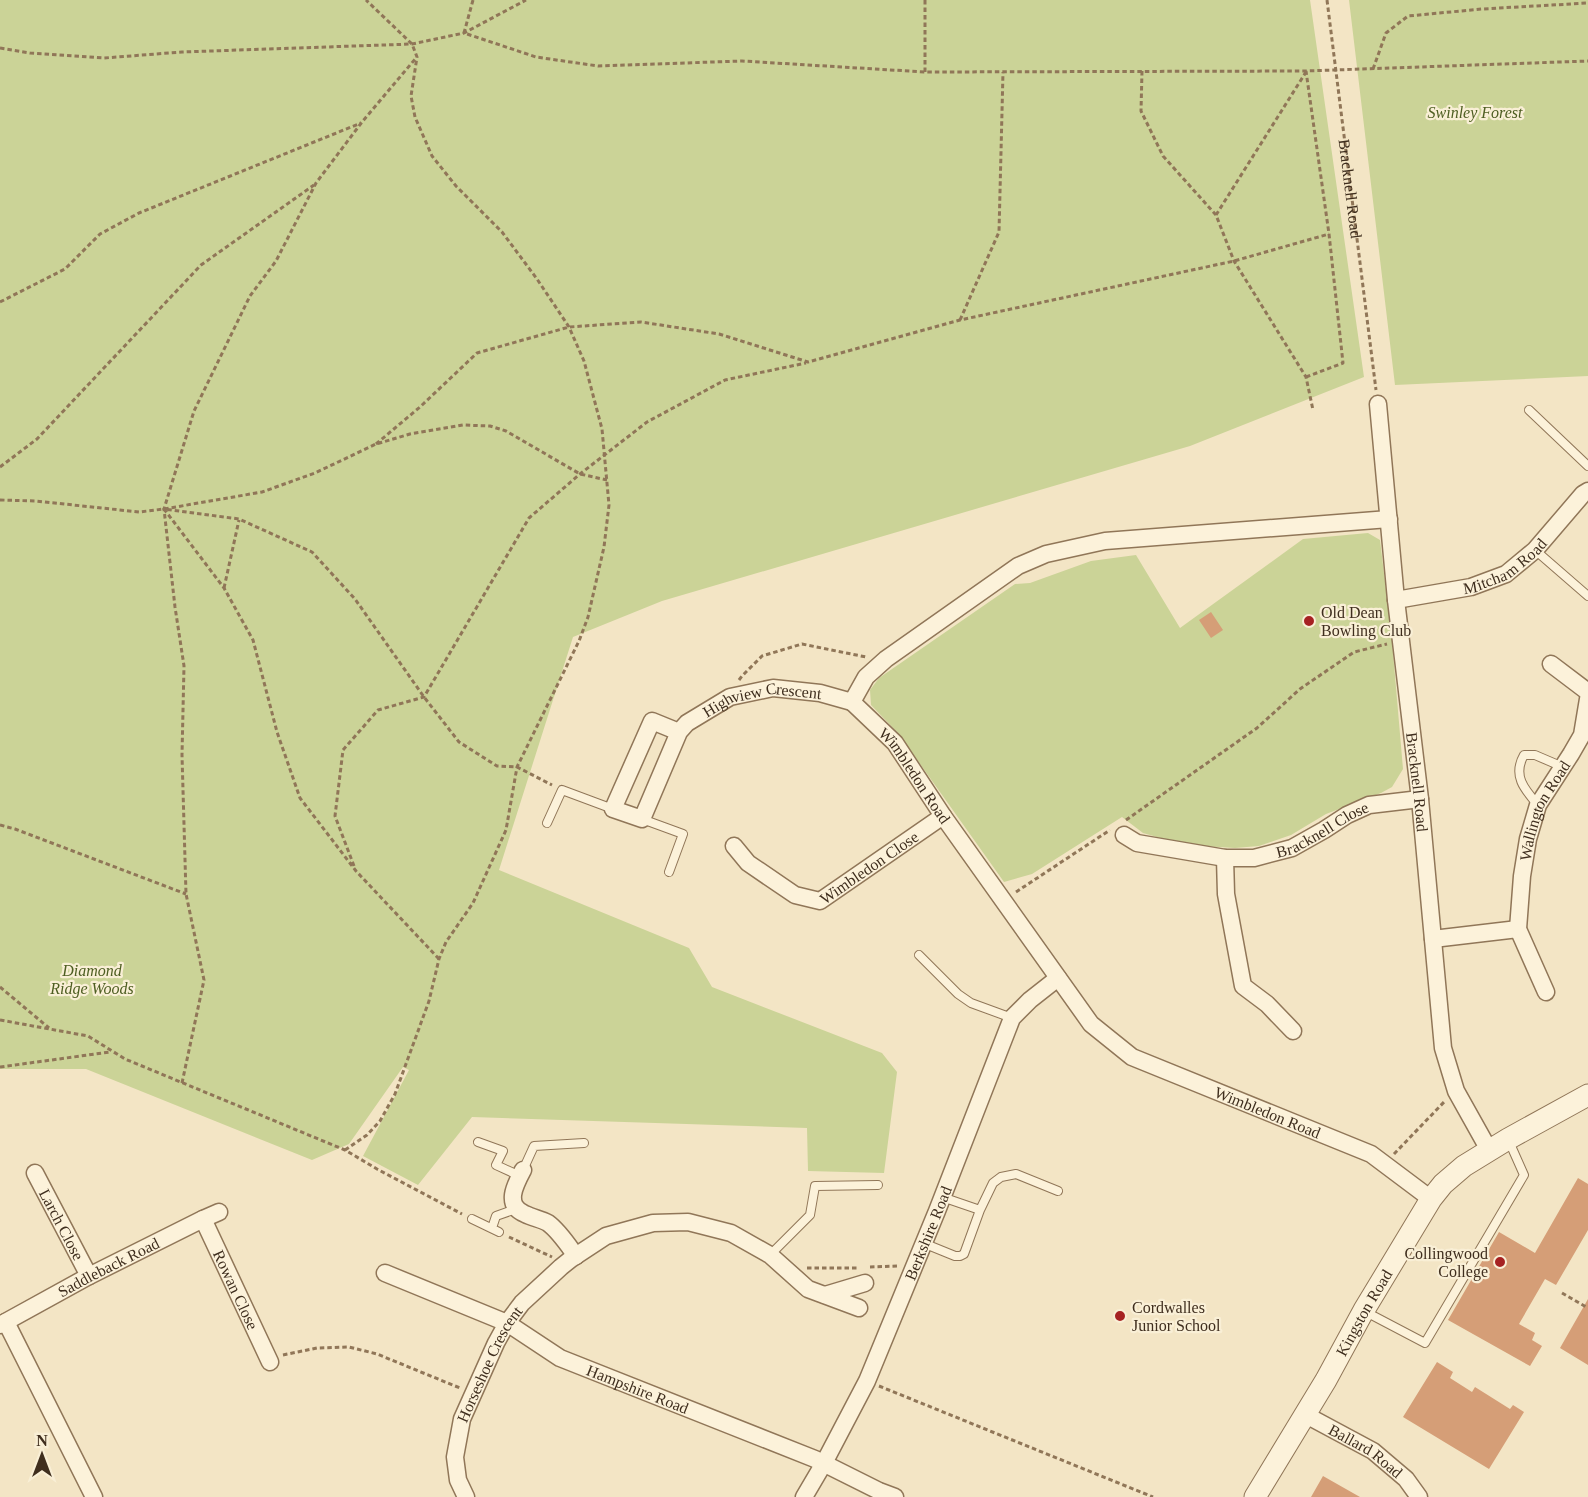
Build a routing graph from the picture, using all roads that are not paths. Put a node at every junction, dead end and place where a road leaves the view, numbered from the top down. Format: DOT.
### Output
graph roads {
  1 [pos="1378,404"];
  2 [pos="1529,411"];
  3 [pos="1588,466"];
  4 [pos="1588,491"];
  5 [pos="1389,519"];
  6 [pos="1535,550"];
  7 [pos="1588,596"];
  8 [pos="1396,600"];
  9 [pos="1551,664"];
  10 [pos="1588,692"];
  11 [pos="1588,699"];
  12 [pos="852,702"];
  13 [pos="679,732"];
  14 [pos="1563,767"];
  15 [pos="1420,799"];
  16 [pos="1538,806"];
  17 [pos="613,809"];
  18 [pos="943,816"];
  19 [pos="642,819"];
  20 [pos="547,823"];
  21 [pos="1123,829"];
  22 [pos="734,846"];
  23 [pos="1225,858"];
  24 [pos="669,872"];
  25 [pos="1518,929"];
  26 [pos="1433,939"];
  27 [pos="919,955"];
  28 [pos="1059,978"];
  29 [pos="1546,992"];
  30 [pos="1012,1018"];
  31 [pos="1293,1031"];
  32 [pos="1588,1095"];
  33 [pos="1508,1139"];
  34 [pos="478,1142"];
  35 [pos="584,1143"];
  36 [pos="1489,1150"];
  37 [pos="35,1173"];
  38 [pos="521,1173"];
  39 [pos="878,1185"];
  40 [pos="1058,1191"];
  41 [pos="942,1197"];
  42 [pos="1431,1199"];
  43 [pos="516,1209"];
  44 [pos="980,1210"];
  45 [pos="219,1212"];
  46 [pos="202,1219"];
  47 [pos="472,1219"];
  48 [pos="923,1243"];
  49 [pos="770,1255"];
  50 [pos="576,1256"];
  51 [pos="385,1274"];
  52 [pos="89,1276"];
  53 [pos="865,1283"];
  54 [pos="825,1295"];
  55 [pos="859,1308"];
  56 [pos="1364,1310"];
  57 [pos="3,1323"];
  58 [pos="507,1323"];
  59 [pos="270,1362"];
  60 [pos="1304,1414"];
  61 [pos="824,1463"];
  62 [pos="94,1497"];
  63 [pos="466,1497"];
  64 [pos="804,1497"];
  65 [pos="895,1497"];
  66 [pos="1254,1497"];
  67 [pos="1419,1497"];
  1 -- 5 [label="street, Bracknell Road"];
  2 -- 3 [label="lane"];
  4 -- 6 [label="street, Mitcham Road"];
  5 -- 8 [label="street, Bracknell Road"];
  5 -- 12 [label="street"];
  6 -- 7 [label="lane"];
  6 -- 8 [label="street, Mitcham Road"];
  8 -- 15 [label="street, Bracknell Road"];
  9 -- 10 [label="street"];
  11 -- 14 [label="street, Wallington Road"];
  12 -- 13 [label="street, Highview Crescent"];
  12 -- 18 [label="street, Wimbledon Road"];
  13 -- 17 [label="street"];
  13 -- 19 [label="street, Highview Crescent"];
  14 -- 16 [label="street, Wallington Road"];
  14 -- 16 [label="lane"];
  15 -- 23 [label="street, Bracknell Close"];
  15 -- 26 [label="street, Bracknell Road"];
  16 -- 25 [label="street, Wallington Road"];
  17 -- 19 [label="street"];
  17 -- 20 [label="lane"];
  18 -- 22 [label="street, Wimbledon Close"];
  18 -- 28 [label="street, Wimbledon Road"];
  19 -- 24 [label="lane"];
  21 -- 23 [label="street, Bracknell Close"];
  23 -- 31 [label="street"];
  25 -- 26 [label="street"];
  25 -- 29 [label="street, Wallington Road"];
  26 -- 36 [label="street, Bracknell Road"];
  27 -- 30 [label="lane"];
  28 -- 30 [label="street, Berkshire Road"];
  28 -- 42 [label="street, Wimbledon Road"];
  30 -- 41 [label="street, Berkshire Road"];
  32 -- 33 [label="street, Kingston Road"];
  33 -- 36 [label="street, Kingston Road"];
  33 -- 56 [label="lane"];
  34 -- 38 [label="lane"];
  35 -- 38 [label="lane"];
  36 -- 42 [label="street, Kingston Road"];
  37 -- 52 [label="street, Larch Close"];
  38 -- 43 [label="street"];
  39 -- 49 [label="lane"];
  40 -- 44 [label="lane"];
  41 -- 44 [label="lane"];
  41 -- 48 [label="street, Berkshire Road"];
  42 -- 56 [label="street, Kingston Road"];
  43 -- 47 [label="lane"];
  43 -- 50 [label="street"];
  44 -- 48 [label="lane"];
  45 -- 46 [label="street, Saddleback Road"];
  46 -- 52 [label="street, Saddleback Road"];
  46 -- 59 [label="street, Rowan Close"];
  48 -- 61 [label="street, Berkshire Road"];
  49 -- 50 [label="street, Horseshoe Crescent"];
  49 -- 54 [label="street, Horseshoe Crescent"];
  50 -- 58 [label="street, Horseshoe Crescent"];
  51 -- 58 [label="street, Hampshire Road"];
  52 -- 57 [label="street, Saddleback Road"];
  53 -- 54 [label="street"];
  54 -- 55 [label="street, Horseshoe Crescent"];
  56 -- 60 [label="street, Kingston Road"];
  57 -- 62 [label="street"];
  58 -- 61 [label="street, Hampshire Road"];
  58 -- 63 [label="street, Horseshoe Crescent"];
  60 -- 66 [label="street, Kingston Road"];
  60 -- 67 [label="street, Ballard Road"];
  61 -- 64 [label="street, Berkshire Road"];
  61 -- 65 [label="street, Hampshire Road"];
}
